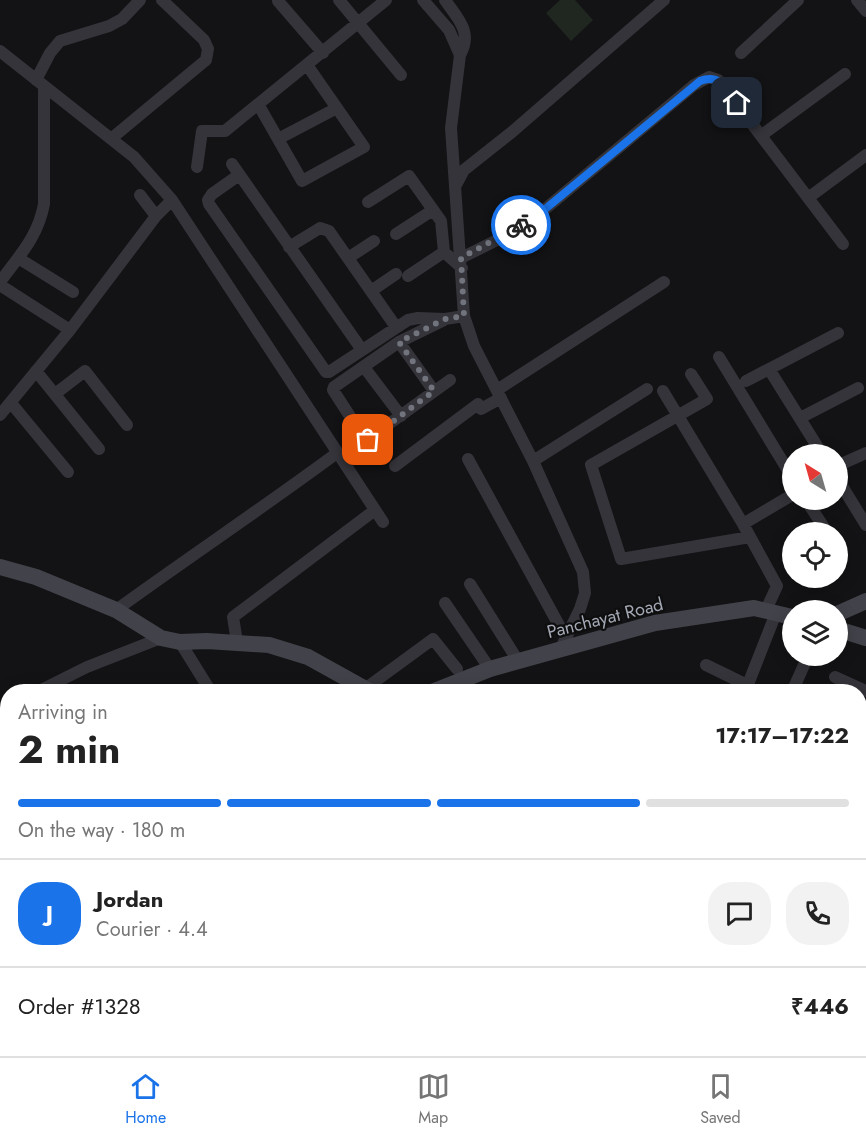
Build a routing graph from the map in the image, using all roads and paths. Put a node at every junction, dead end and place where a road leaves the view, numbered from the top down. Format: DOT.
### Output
graph roads {
  1 [pos="140,0"];
  2 [pos="162,0"];
  3 [pos="339,0"];
  4 [pos="386,0"];
  5 [pos="423,0"];
  6 [pos="445,0"];
  7 [pos="664,0"];
  8 [pos="798,0"];
  9 [pos="857,0"];
  10 [pos="278,1"];
  11 [pos="866,11"];
  12 [pos="359,23"];
  13 [pos="0,51"];
  14 [pos="323,53"];
  15 [pos="741,53"];
  16 [pos="460,55"];
  17 [pos="307,65"];
  18 [pos="845,74"];
  19 [pos="401,75"];
  20 [pos="40,83"];
  21 [pos="258,104"];
  22 [pos="337,108"];
  23 [pos="762,135"];
  24 [pos="112,138"];
  25 [pos="278,140"];
  26 [pos="866,155"];
  27 [pos="232,164"];
  28 [pos="197,167"];
  29 [pos="239,175"];
  30 [pos="456,186"];
  31 [pos="140,195"];
  32 [pos="808,198"];
  33 [pos="172,200"];
  34 [pos="368,202"];
  35 [pos="433,210"];
  36 [pos="156,216"];
  37 [pos="396,234"];
  38 [pos="374,241"];
  39 [pos="843,244"];
  40 [pos="289,248"];
  41 [pos="444,252"];
  42 [pos="18,258"];
  43 [pos="348,258"];
  44 [pos="462,263"];
  45 [pos="664,282"];
  46 [pos="0,284"];
  47 [pos="371,291"];
  48 [pos="73,292"];
  49 [pos="464,316"];
  50 [pos="445,319"];
  51 [pos="396,327"];
  52 [pos="70,330"];
  53 [pos="838,333"];
  54 [pos="399,342"];
  55 [pos="362,350"];
  56 [pos="719,357"];
  57 [pos="364,366"];
  58 [pos="769,369"];
  59 [pos="36,371"];
  60 [pos="691,374"];
  61 [pos="450,380"];
  62 [pos="746,381"];
  63 [pos="858,388"];
  64 [pos="647,389"];
  65 [pos="434,391"];
  66 [pos="663,391"];
  67 [pos="55,394"];
  68 [pos="499,394"];
  69 [pos="11,403"];
  70 [pos="0,415"];
  71 [pos="401,416"];
  72 [pos="679,417"];
  73 [pos="800,418"];
  74 [pos="128,425"];
  75 [pos="816,444"];
  76 [pos="99,449"];
  77 [pos="337,453"];
  78 [pos="866,453"];
  79 [pos="468,459"];
  80 [pos="533,461"];
  81 [pos="782,461"];
  82 [pos="848,461"];
  83 [pos="396,466"];
  84 [pos="68,472"];
  85 [pos="848,496"];
  86 [pos="782,501"];
  87 [pos="375,510"];
  88 [pos="382,522"];
  89 [pos="743,524"];
  90 [pos="866,525"];
  91 [pos="750,537"];
  92 [pos="0,567"];
  93 [pos="470,584"];
  94 [pos="866,600"];
  95 [pos="445,603"];
  96 [pos="848,609"];
  97 [pos="116,610"];
  98 [pos="778,613"];
  99 [pos="848,632"];
  100 [pos="161,638"];
  101 [pos="866,638"];
  102 [pos="180,642"];
  103 [pos="237,642"];
  104 [pos="564,643"];
  105 [pos="518,661"];
  106 [pos="706,665"];
  107 [pos="804,666"];
  108 [pos="457,669"];
  109 [pos="490,669"];
  110 [pos="835,677"];
  111 [pos="53,684"];
  112 [pos="206,684"];
  113 [pos="357,684"];
  114 [pos="377,684"];
  115 [pos="452,684"];
  116 [pos="739,684"];
  117 [pos="748,684"];
  118 [pos="796,684"];
  119 [pos="850,684"];
  1 -- 20 [label="street"];
  2 -- 24 [label="street"];
  3 -- 12 [label="street"];
  4 -- 12 [label="street"];
  5 -- 16 [label="street"];
  6 -- 16 [label="street"];
  7 -- 30 [label="street"];
  8 -- 15 [label="street"];
  9 -- 11 [label="street"];
  10 -- 14 [label="street"];
  12 -- 14 [label="street"];
  12 -- 19 [label="street"];
  13 -- 20 [label="street"];
  14 -- 17 [label="street"];
  16 -- 30 [label="street"];
  17 -- 21 [label="street"];
  17 -- 22 [label="street"];
  18 -- 23 [label="street"];
  20 -- 24 [label="street"];
  20 -- 42 [label="street"];
  21 -- 25 [label="street"];
  21 -- 28 [label="street"];
  22 -- 25 [label="street"];
  22 -- 25 [label="street"];
  23 -- 32 [label="street"];
  23 -- 44 [label="street"];
  24 -- 33 [label="street"];
  26 -- 32 [label="street"];
  27 -- 29 [label="street"];
  29 -- 40 [label="street"];
  29 -- 55 [label="street"];
  30 -- 44 [label="street"];
  31 -- 36 [label="street"];
  32 -- 39 [label="street"];
  33 -- 36 [label="street"];
  33 -- 77 [label="street"];
  34 -- 35 [label="street"];
  35 -- 37 [label="street"];
  35 -- 41 [label="street"];
  36 -- 52 [label="street"];
  38 -- 43 [label="street"];
  40 -- 43 [label="street"];
  40 -- 55 [label="street"];
  41 -- 44 [label="street"];
  41 -- 47 [label="street"];
  42 -- 46 [label="street"];
  42 -- 48 [label="street"];
  43 -- 47 [label="street"];
  44 -- 49 [label="street"];
  45 -- 68 [label="street"];
  46 -- 52 [label="street"];
  47 -- 51 [label="street"];
  49 -- 50 [label="street"];
  49 -- 68 [label="street"];
  50 -- 51 [label="street"];
  50 -- 54 [label="street"];
  51 -- 55 [label="street"];
  52 -- 59 [label="street"];
  53 -- 58 [label="street"];
  54 -- 57 [label="street"];
  54 -- 65 [label="street"];
  56 -- 81 [label="street"];
  57 -- 71 [label="street"];
  57 -- 71 [label="street"];
  58 -- 62 [label="street"];
  58 -- 73 [label="street"];
  59 -- 67 [label="street"];
  59 -- 69 [label="street"];
  60 -- 72 [label="street"];
  61 -- 65 [label="street"];
  63 -- 73 [label="street"];
  64 -- 80 [label="street"];
  65 -- 71 [label="street"];
  66 -- 72 [label="street"];
  67 -- 74 [label="street"];
  67 -- 76 [label="street"];
  68 -- 80 [label="street"];
  68 -- 83 [label="street"];
  69 -- 70 [label="street"];
  69 -- 84 [label="street"];
  72 -- 89 [label="street"];
  72 -- 91 [label="street"];
  73 -- 75 [label="street"];
  77 -- 87 [label="street"];
  77 -- 97 [label="street"];
  78 -- 82 [label="street"];
  79 -- 104 [label="street"];
  80 -- 104 [label="street"];
  85 -- 90 [label="street"];
  86 -- 89 [label="street"];
  87 -- 88 [label="street"];
  87 -- 103 [label="street"];
  89 -- 91 [label="street"];
  91 -- 98 [label="street"];
  92 -- 97 [label="street"];
  93 -- 105 [label="street"];
  94 -- 96 [label="street"];
  95 -- 109 [label="street"];
  97 -- 100 [label="street"];
  98 -- 104 [label="street, Panchayat Road"];
  98 -- 117 [label="street"];
  99 -- 101 [label="street"];
  100 -- 102 [label="street"];
  100 -- 111 [label="street"];
  102 -- 103 [label="street"];
  102 -- 112 [label="street"];
  103 -- 113 [label="street"];
  104 -- 105 [label="street, Panchayat Road"];
  105 -- 109 [label="street, Panchayat Road"];
  106 -- 116 [label="street"];
  107 -- 118 [label="street"];
  108 -- 114 [label="street"];
  109 -- 115 [label="street, Panchayat Road"];
  110 -- 119 [label="street"];
}
